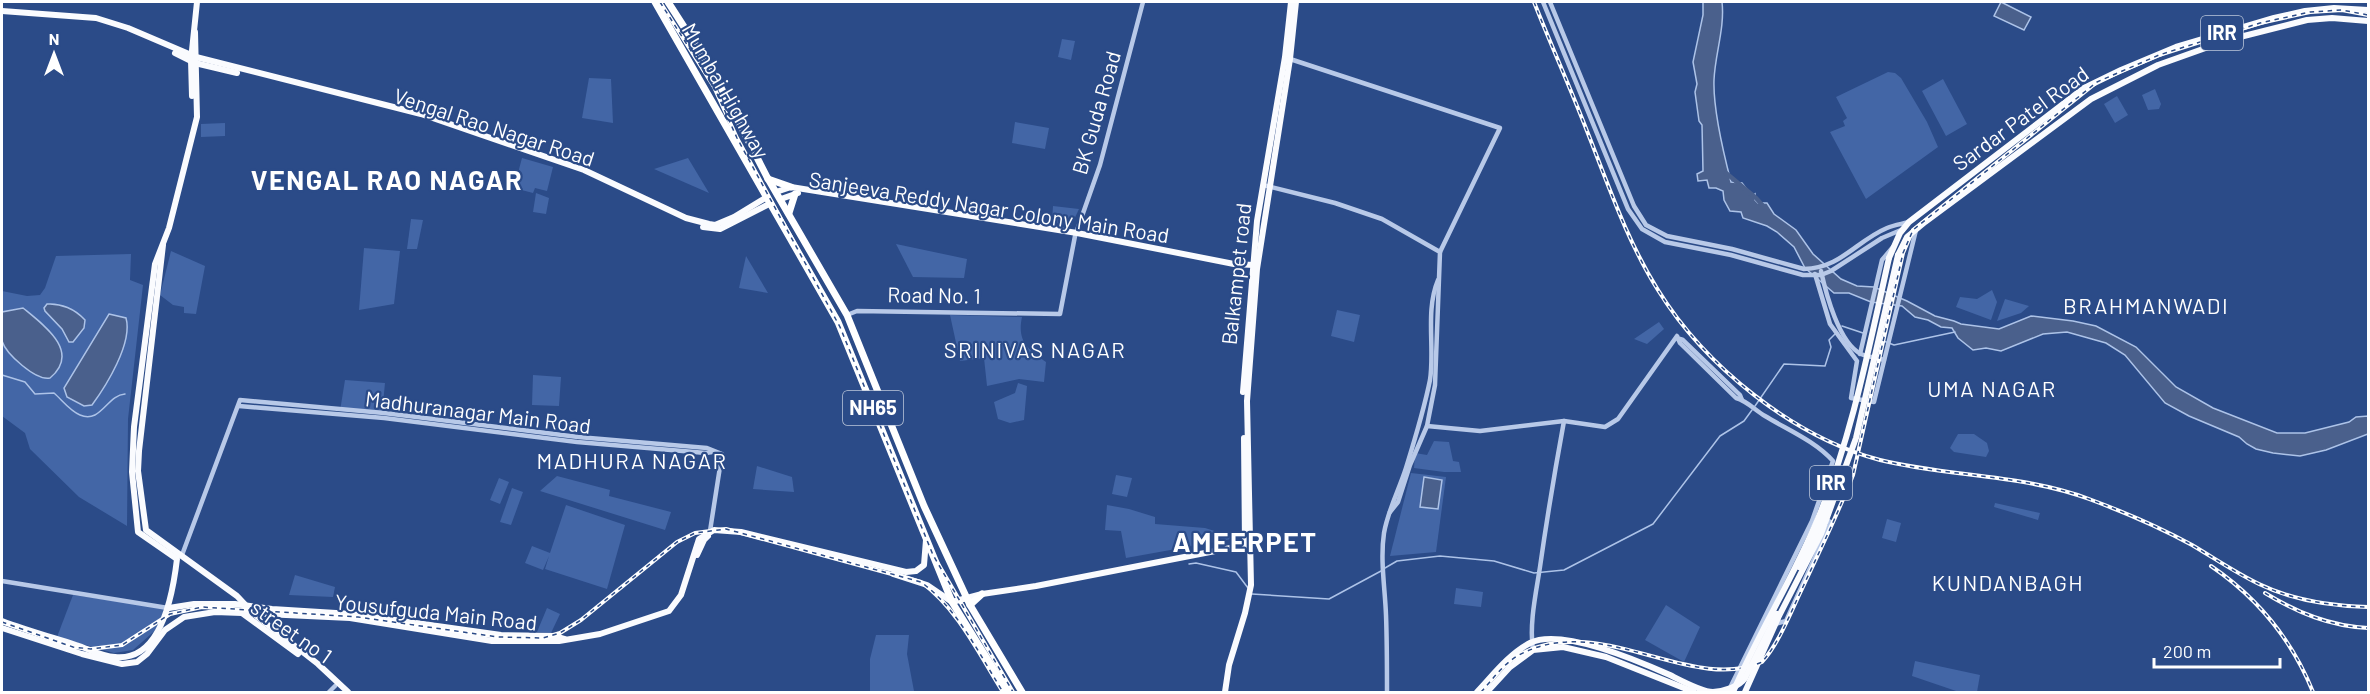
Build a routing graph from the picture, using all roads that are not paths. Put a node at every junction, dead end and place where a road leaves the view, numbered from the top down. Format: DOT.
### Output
graph roads {
  1 [pos="197,2"];
  2 [pos="655,2"];
  3 [pos="668,2"];
  4 [pos="1143,2"];
  5 [pos="1291,2"];
  6 [pos="1296,2"];
  7 [pos="1543,2"];
  8 [pos="1550,2"];
  9 [pos="2368,10"];
  10 [pos="2,11"];
  11 [pos="2368,21"];
  12 [pos="193,59"];
  13 [pos="1290,59"];
  14 [pos="768,179"];
  15 [pos="1266,186"];
  16 [pos="795,191"];
  17 [pos="776,192"];
  18 [pos="781,199"];
  19 [pos="769,200"];
  20 [pos="789,213"];
  21 [pos="1910,222"];
  22 [pos="1904,229"];
  23 [pos="1916,230"];
  24 [pos="1076,234"];
  25 [pos="1883,237"];
  26 [pos="1677,241"];
  27 [pos="1440,252"];
  28 [pos="1890,252"];
  29 [pos="1255,266"];
  30 [pos="1816,271"];
  31 [pos="1821,274"];
  32 [pos="1439,278"];
  33 [pos="1060,314"];
  34 [pos="847,315"];
  35 [pos="1851,349"];
  36 [pos="1860,354"];
  37 [pos="1884,360"];
  38 [pos="1564,421"];
  39 [pos="1427,426"];
  40 [pos="1836,470"];
  41 [pos="1390,512"];
  42 [pos="1814,515"];
  43 [pos="710,531"];
  44 [pos="142,532"];
  45 [pos="925,537"];
  46 [pos="1249,546"];
  47 [pos="182,555"];
  48 [pos="694,557"];
  49 [pos="2,581"];
  50 [pos="982,594"];
  51 [pos="952,602"];
  52 [pos="969,602"];
  53 [pos="245,606"];
  54 [pos="169,608"];
  55 [pos="243,613"];
  56 [pos="254,614"];
  57 [pos="2,621"];
  58 [pos="1777,621"];
  59 [pos="2,628"];
  60 [pos="984,628"];
  61 [pos="162,629"];
  62 [pos="973,636"];
  63 [pos="565,639"];
  64 [pos="1532,642"];
  65 [pos="1533,650"];
  66 [pos="104,658"];
  67 [pos="308,659"];
  68 [pos="335,686"];
  69 [pos="1730,691"];
  70 [pos="1711,692"];
  71 [pos="329,693"];
  72 [pos="342,693"];
  73 [pos="348,693"];
  74 [pos="1008,693"];
  75 [pos="1022,693"];
  76 [pos="1225,693"];
  77 [pos="1387,693"];
  78 [pos="1477,693"];
  79 [pos="1487,693"];
  80 [pos="1694,693"];
  81 [pos="1745,693"];
  1 -- 12 [label="main road"];
  2 -- 19 [label="highway, Mumbai Highway / NH65"];
  3 -- 14 [label="highway, Mumbai Highway / NH65"];
  4 -- 24 [label="street, BK Guda Road"];
  5 -- 15 [label="main road, Balkampet road"];
  6 -- 13 [label="main road, Balkampet road"];
  7 -- 26 [label="street"];
  8 -- 26 [label="street"];
  9 -- 21 [label="main road, Sardar Patel Road / IRR"];
  10 -- 12 [label="main road, Vengal Rao Nagar Road"];
  11 -- 23 [label="main road, Sardar Patel Road / IRR"];
  12 -- 19 [label="main road, Vengal Rao Nagar Road"];
  12 -- 44 [label="main road"];
  13 -- 15 [label="main road, Balkampet road"];
  13 -- 27 [label="street"];
  14 -- 16 [label="highway"];
  14 -- 17 [label="highway, Mumbai Highway / NH65"];
  15 -- 27 [label="street"];
  15 -- 29 [label="main road, Balkampet road"];
  16 -- 17 [label="main road"];
  16 -- 18 [label="main road, Sanjeeva Reddy Nagar Colony Main Road"];
  16 -- 20 [label="highway"];
  16 -- 24 [label="main road, Sanjeeva Reddy Nagar Colony Main Road"];
  16 -- 24 [label="main road, Sanjeeva Reddy Nagar Colony Main Road"];
  17 -- 18 [label="highway, NH65"];
  18 -- 20 [label="highway, NH65"];
  19 -- 45 [label="highway, NH65"];
  20 -- 34 [label="highway, NH65"];
  21 -- 22 [label="main road, IRR"];
  21 -- 30 [label="street"];
  22 -- 25 [label="street"];
  22 -- 28 [label="main road, IRR"];
  23 -- 37 [label="street"];
  23 -- 58 [label="main road, IRR, bridge"];
  24 -- 29 [label="main road"];
  24 -- 33 [label="street, BK Guda Road"];
  25 -- 28 [label="street"];
  25 -- 31 [label="street"];
  26 -- 30 [label="street"];
  26 -- 30 [label="street"];
  27 -- 32 [label="street"];
  28 -- 36 [label="street"];
  28 -- 40 [label="main road, IRR, bridge"];
  29 -- 46 [label="main road, Balkampet road"];
  30 -- 31 [label="street"];
  30 -- 35 [label="street"];
  31 -- 35 [label="street"];
  32 -- 39 [label="street"];
  32 -- 41 [label="street"];
  33 -- 34 [label="street, Road No. 1"];
  34 -- 52 [label="highway, NH65"];
  35 -- 36 [label="street"];
  35 -- 37 [label="street"];
  36 -- 37 [label="street"];
  38 -- 39 [label="street"];
  38 -- 42 [label="street"];
  38 -- 64 [label="street"];
  39 -- 41 [label="street"];
  40 -- 69 [label="main road, IRR, bridge"];
  40 -- 69 [label="main road, IRR, bridge"];
  41 -- 77 [label="street"];
  42 -- 58 [label="street"];
  42 -- 69 [label="street"];
  43 -- 45 [label="main road"];
  43 -- 47 [label="street, Madhuranagar Main Road"];
  43 -- 48 [label="main road, Yousufguda Main Road"];
  44 -- 47 [label="main road, street no 1"];
  44 -- 54 [label="main road"];
  45 -- 51 [label="highway, NH65"];
  46 -- 50 [label="main road"];
  46 -- 76 [label="main road, Balkampet road"];
  47 -- 53 [label="main road, street no 1"];
  48 -- 51 [label="main road, Yousufguda Main Road"];
  48 -- 63 [label="main road, Yousufguda Main Road"];
  49 -- 54 [label="street"];
  50 -- 52 [label="highway"];
  51 -- 52 [label="main road"];
  51 -- 62 [label="highway, NH65"];
  52 -- 60 [label="highway, NH65"];
  53 -- 54 [label="main road"];
  53 -- 56 [label="main road, street no 1"];
  53 -- 63 [label="main road, Yousufguda Main Road"];
  54 -- 61 [label="main road"];
  55 -- 56 [label="main road, Yousufguda Main Road"];
  55 -- 61 [label="main road, street no 1"];
  55 -- 67 [label="main road, street no 1"];
  56 -- 63 [label="main road, Yousufguda Main Road"];
  56 -- 67 [label="main road, street no 1"];
  57 -- 66 [label="main road"];
  58 -- 81 [label="main road, IRR"];
  59 -- 66 [label="main road"];
  60 -- 62 [label="highway"];
  60 -- 75 [label="highway, NH65"];
  61 -- 66 [label="main road"];
  62 -- 74 [label="highway, NH65"];
  64 -- 65 [label="street"];
  64 -- 70 [label="main road"];
  64 -- 78 [label="main road"];
  65 -- 79 [label="main road"];
  65 -- 80 [label="main road"];
  67 -- 68 [label="main road, street no 1"];
  67 -- 73 [label="main road, street no 1"];
  68 -- 71 [label="street"];
  68 -- 72 [label="main road, street no 1"];
  69 -- 70 [label="main road"];
}
